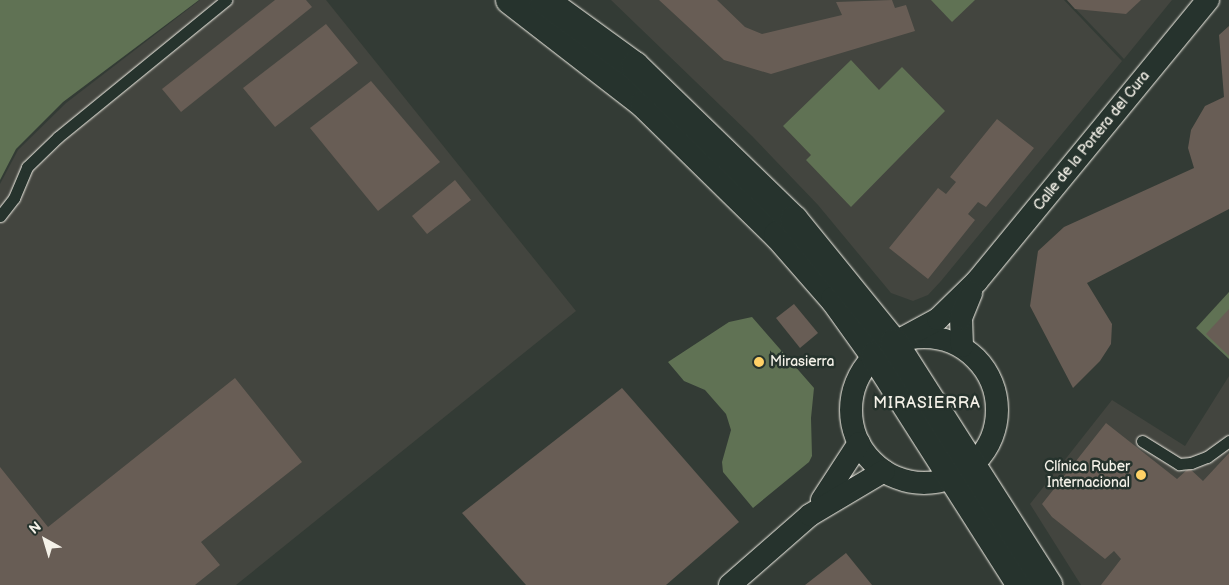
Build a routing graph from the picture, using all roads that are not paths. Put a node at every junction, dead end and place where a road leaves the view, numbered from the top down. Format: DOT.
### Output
graph roads {
  1 [pos="226,0"];
  2 [pos="510,0"];
  3 [pos="544,0"];
  4 [pos="1208,0"];
  5 [pos="0,216"];
  6 [pos="977,281"];
  7 [pos="962,346"];
  8 [pos="885,349"];
  9 [pos="1142,441"];
  10 [pos="1229,441"];
  11 [pos="859,443"];
  12 [pos="884,471"];
  13 [pos="963,471"];
  14 [pos="810,515"];
  15 [pos="730,585"];
  16 [pos="1021,585"];
  17 [pos="1048,585"];
  1 -- 5 [label="lane"];
  2 -- 8 [label="main road"];
  3 -- 8 [label="main road"];
  4 -- 6 [label="street, Calle de la Portera del Cura"];
  6 -- 7 [label="street, Calle de la Portera del Cura"];
  6 -- 8 [label="street, Calle de la Portera del Cura"];
  7 -- 8 [label="street"];
  7 -- 13 [label="street"];
  8 -- 11 [label="street"];
  8 -- 13 [label="main road"];
  9 -- 10 [label="lane"];
  11 -- 12 [label="street"];
  11 -- 14 [label="street"];
  12 -- 13 [label="street"];
  12 -- 14 [label="street"];
  13 -- 16 [label="main road"];
  13 -- 17 [label="main road"];
  14 -- 15 [label="street"];
}
